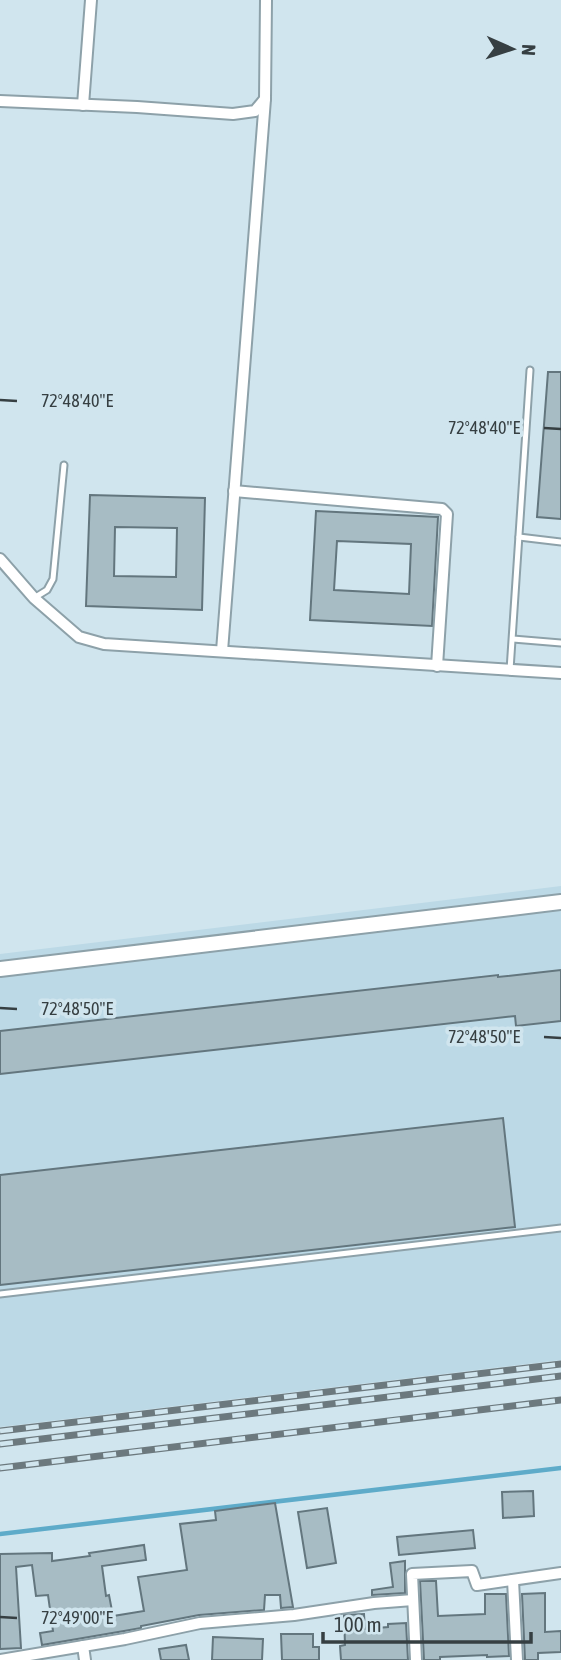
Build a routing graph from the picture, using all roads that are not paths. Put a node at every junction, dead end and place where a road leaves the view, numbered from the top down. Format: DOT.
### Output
graph roads {
  1 [pos="91,0"];
  2 [pos="266,0"];
  3 [pos="265,99"];
  4 [pos="0,101"];
  5 [pos="83,105"];
  6 [pos="530,370"];
  7 [pos="64,465"];
  8 [pos="234,491"];
  9 [pos="519,537"];
  10 [pos="561,542"];
  11 [pos="0,559"];
  12 [pos="34,598"];
  13 [pos="513,639"];
  14 [pos="561,643"];
  15 [pos="222,651"];
  16 [pos="437,666"];
  17 [pos="510,670"];
  18 [pos="561,673"];
  19 [pos="561,902"];
  20 [pos="0,969"];
  21 [pos="561,1228"];
  22 [pos="0,1294"];
  23 [pos="561,1573"];
  24 [pos="513,1580"];
  25 [pos="414,1600"];
  26 [pos="83,1646"];
  27 [pos="0,1660"];
  28 [pos="85,1660"];
  29 [pos="416,1660"];
  30 [pos="517,1660"];
  1 -- 5 [label="street"];
  2 -- 3 [label="street"];
  3 -- 5 [label="street"];
  3 -- 8 [label="street"];
  4 -- 5 [label="street"];
  6 -- 9 [label="lane"];
  7 -- 12 [label="lane"];
  8 -- 15 [label="street"];
  8 -- 16 [label="street"];
  9 -- 10 [label="lane"];
  9 -- 13 [label="lane"];
  11 -- 12 [label="street"];
  12 -- 15 [label="street"];
  13 -- 14 [label="lane"];
  13 -- 17 [label="lane"];
  15 -- 16 [label="street"];
  16 -- 17 [label="street"];
  17 -- 18 [label="street"];
  19 -- 20 [label="street"];
  21 -- 22 [label="lane"];
  23 -- 24 [label="street"];
  24 -- 25 [label="street"];
  24 -- 30 [label="street"];
  25 -- 26 [label="street"];
  25 -- 29 [label="street"];
  26 -- 27 [label="street"];
  26 -- 28 [label="street"];
}
